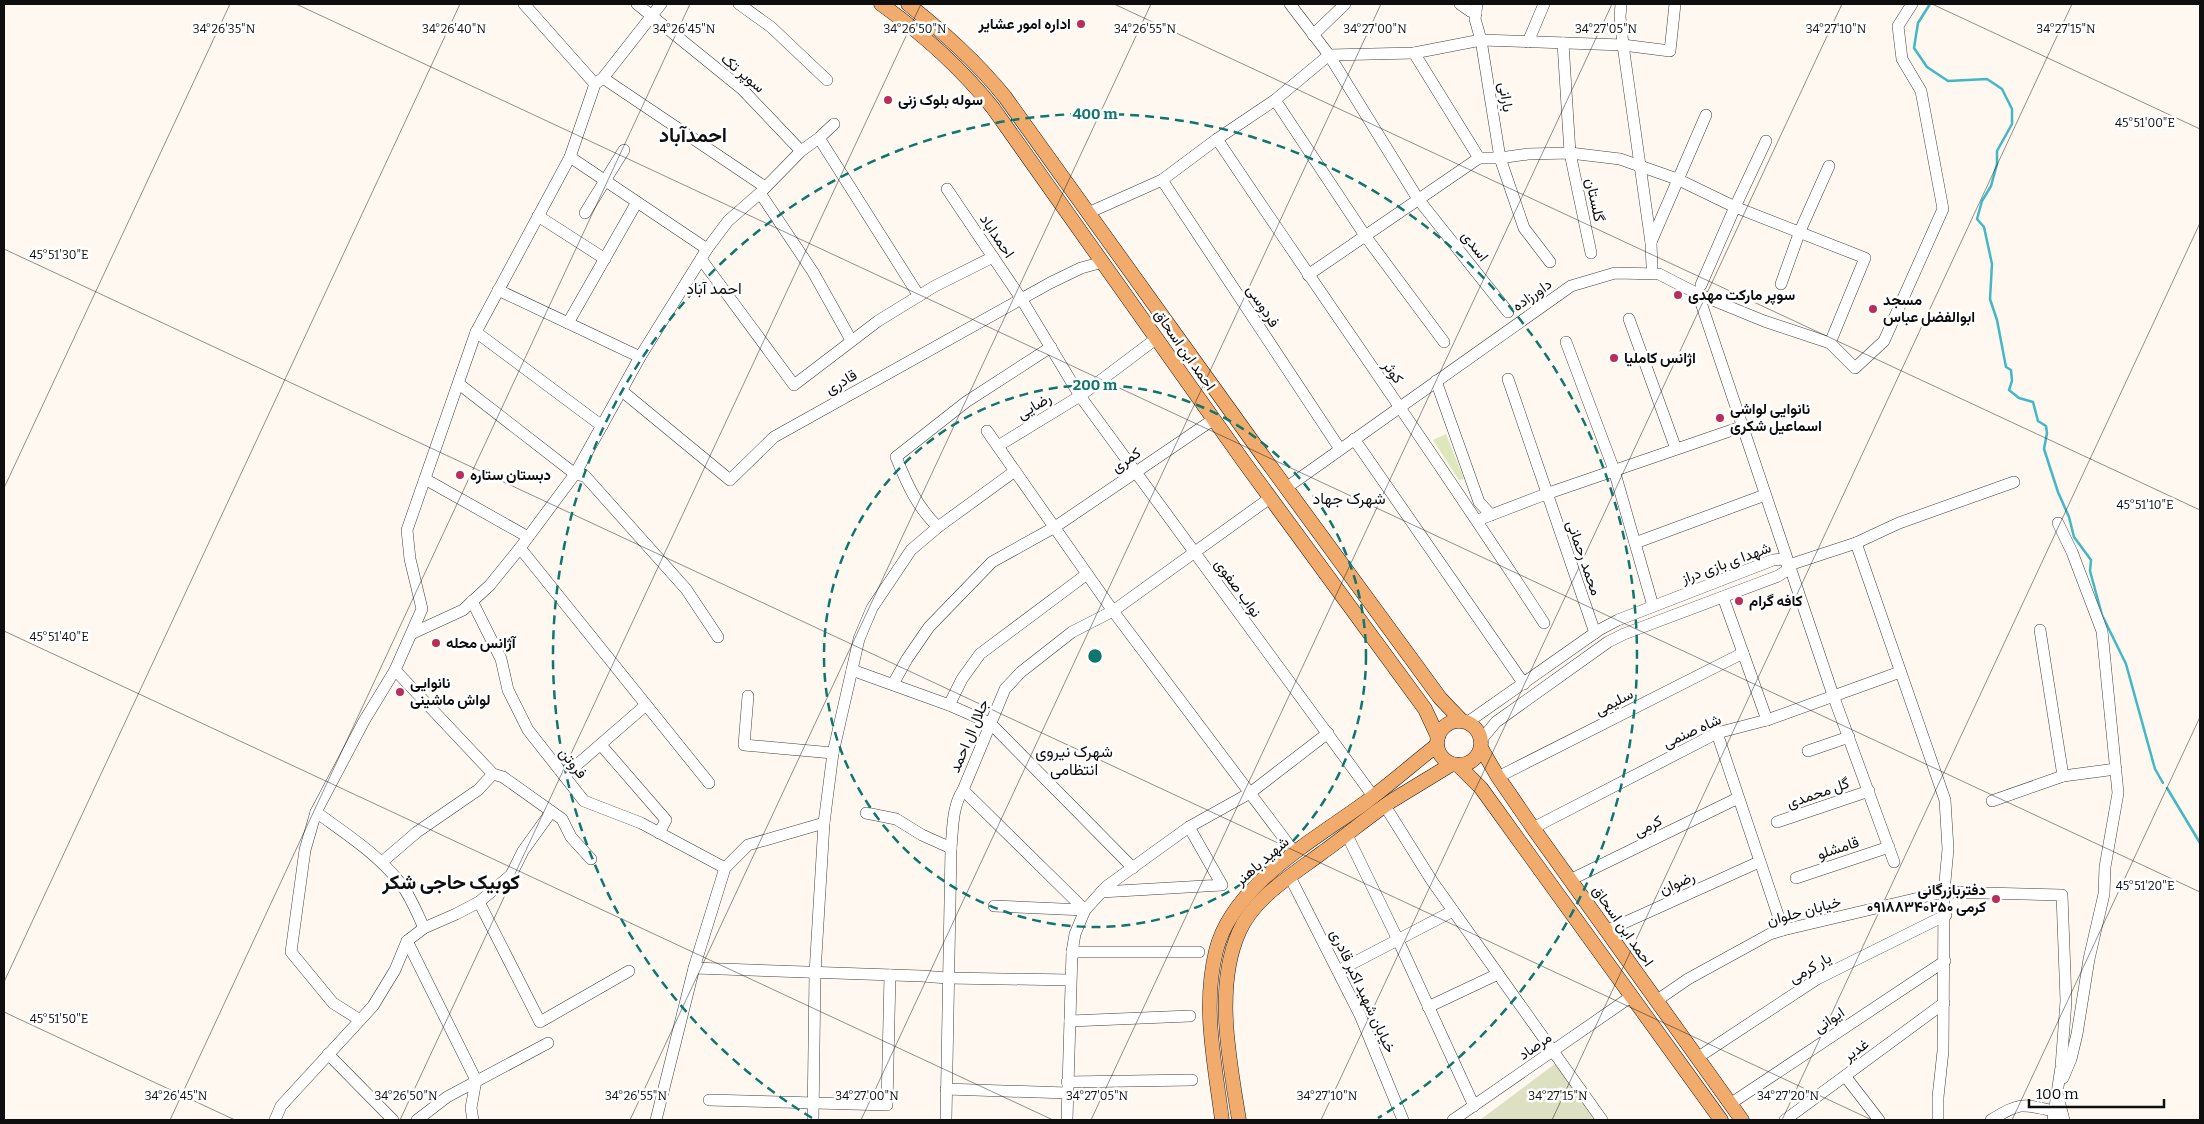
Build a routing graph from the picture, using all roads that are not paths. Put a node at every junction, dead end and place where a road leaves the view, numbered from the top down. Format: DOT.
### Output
graph roads {
  1 [pos="524,4"];
  2 [pos="637,4"];
  3 [pos="661,4"];
  4 [pos="738,4"];
  5 [pos="881,4"];
  6 [pos="908,4"];
  7 [pos="1290,4"];
  8 [pos="1345,4"];
  9 [pos="1460,4"];
  10 [pos="1544,4"];
  11 [pos="1621,4"];
  12 [pos="1675,4"];
  13 [pos="1912,4"];
  14 [pos="1477,8"];
  15 [pos="652,16"];
  16 [pos="1313,35"];
  17 [pos="1481,40"];
  18 [pos="1528,42"];
  19 [pos="1563,43"];
  20 [pos="1623,45"];
  21 [pos="1414,53"];
  22 [pos="1329,55"];
  23 [pos="827,80"];
  24 [pos="599,81"];
  25 [pos="1275,100"];
  26 [pos="1706,115"];
  27 [pos="834,124"];
  28 [pos="820,138"];
  29 [pos="1217,139"];
  30 [pos="1766,141"];
  31 [pos="624,150"];
  32 [pos="802,151"];
  33 [pos="1570,153"];
  34 [pos="570,157"];
  35 [pos="1479,158"];
  36 [pos="1500,158"];
  37 [pos="1641,166"];
  38 [pos="1828,166"];
  39 [pos="605,180"];
  40 [pos="1162,180"];
  41 [pos="1677,180"];
  42 [pos="947,188"];
  43 [pos="763,190"];
  44 [pos="1418,199"];
  45 [pos="638,202"];
  46 [pos="1734,207"];
  47 [pos="585,212"];
  48 [pos="538,216"];
  49 [pos="1092,219"];
  50 [pos="1800,231"];
  51 [pos="1083,234"];
  52 [pos="1366,237"];
  53 [pos="1651,243"];
  54 [pos="1591,253"];
  55 [pos="704,254"];
  56 [pos="1117,255"];
  57 [pos="993,257"];
  58 [pos="605,259"];
  59 [pos="1103,262"];
  60 [pos="1550,262"];
  61 [pos="1652,266"];
  62 [pos="1308,276"];
  63 [pos="1781,284"];
  64 [pos="498,290"];
  65 [pos="1700,290"];
  66 [pos="919,296"];
  67 [pos="1022,300"];
  68 [pos="1508,312"];
  69 [pos="1630,319"];
  70 [pos="568,323"];
  71 [pos="476,332"];
  72 [pos="1157,338"];
  73 [pos="851,340"];
  74 [pos="1444,342"];
  75 [pos="1566,342"];
  76 [pos="1830,343"];
  77 [pos="1051,347"];
  78 [pos="640,357"];
  79 [pos="1508,379"];
  80 [pos="1436,382"];
  81 [pos="459,384"];
  82 [pos="622,391"];
  83 [pos="1080,396"];
  84 [pos="1400,407"];
  85 [pos="1214,419"];
  86 [pos="602,426"];
  87 [pos="1741,427"];
  88 [pos="987,431"];
  89 [pos="1354,439"];
  90 [pos="998,446"];
  91 [pos="1340,448"];
  92 [pos="1676,449"];
  93 [pos="1614,470"];
  94 [pos="1015,471"];
  95 [pos="1136,471"];
  96 [pos="576,474"];
  97 [pos="425,479"];
  98 [pos="2014,482"];
  99 [pos="1286,488"];
  100 [pos="1546,494"];
  101 [pos="1765,495"];
  102 [pos="1270,498"];
  103 [pos="1491,515"];
  104 [pos="1478,520"];
  105 [pos="2058,523"];
  106 [pos="938,527"];
  107 [pos="1055,527"];
  108 [pos="528,537"];
  109 [pos="1635,543"];
  110 [pos="1856,543"];
  111 [pos="520,548"];
  112 [pos="1195,553"];
  113 [pos="1789,565"];
  114 [pos="1087,574"];
  115 [pos="1723,597"];
  116 [pos="472,601"];
  117 [pos="1653,606"];
  118 [pos="1113,611"];
  119 [pos="1544,623"];
  120 [pos="2040,630"];
  121 [pos="413,633"];
  122 [pos="1595,633"];
  123 [pos="718,637"];
  124 [pos="1743,653"];
  125 [pos="395,670"];
  126 [pos="852,670"];
  127 [pos="1900,672"];
  128 [pos="893,684"];
  129 [pos="1524,684"];
  130 [pos="1833,695"];
  131 [pos="748,696"];
  132 [pos="949,704"];
  133 [pos="646,705"];
  134 [pos="1767,720"];
  135 [pos="1464,721"];
  136 [pos="990,723"];
  137 [pos="1328,733"];
  138 [pos="1717,733"];
  139 [pos="1849,738"];
  140 [pos="1437,741"];
  141 [pos="1481,744"];
  142 [pos="600,745"];
  143 [pos="1808,751"];
  144 [pos="833,753"];
  145 [pos="1455,765"];
  146 [pos="2116,769"];
  147 [pos="493,774"];
  148 [pos="564,776"];
  149 [pos="2063,776"];
  150 [pos="1498,777"];
  151 [pos="709,783"];
  152 [pos="963,790"];
  153 [pos="1868,791"];
  154 [pos="1250,793"];
  155 [pos="1373,796"];
  156 [pos="1738,798"];
  157 [pos="1992,801"];
  158 [pos="1385,806"];
  159 [pos="316,812"];
  160 [pos="550,812"];
  161 [pos="866,813"];
  162 [pos="1777,822"];
  163 [pos="824,823"];
  164 [pos="1189,827"];
  165 [pos="1533,828"];
  166 [pos="659,833"];
  167 [pos="1346,835"];
  168 [pos="1889,847"];
  169 [pos="951,848"];
  170 [pos="1298,851"];
  171 [pos="591,859"];
  172 [pos="382,862"];
  173 [pos="1310,862"];
  174 [pos="1759,862"];
  175 [pos="1894,862"];
  176 [pos="1278,866"];
  177 [pos="725,868"];
  178 [pos="1133,868"];
  179 [pos="1289,878"];
  180 [pos="1796,878"];
  181 [pos="1570,880"];
  182 [pos="1101,892"];
  183 [pos="1944,892"];
  184 [pos="479,902"];
  185 [pos="994,906"];
  186 [pos="1086,910"];
  187 [pos="1453,911"];
  188 [pos="1946,916"];
  189 [pos="424,928"];
  190 [pos="1783,930"];
  191 [pos="1606,931"];
  192 [pos="1398,940"];
  193 [pos="408,941"];
  194 [pos="1072,952"];
  195 [pos="1199,952"];
  196 [pos="1945,961"];
  197 [pos="694,968"];
  198 [pos="629,971"];
  199 [pos="1338,971"];
  200 [pos="815,973"];
  201 [pos="1498,974"];
  202 [pos="890,975"];
  203 [pos="947,978"];
  204 [pos="1070,980"];
  205 [pos="1632,996"];
  206 [pos="1656,1001"];
  207 [pos="1944,1003"];
  208 [pos="1428,1007"];
  209 [pos="1190,1016"];
  210 [pos="360,1020"];
  211 [pos="1070,1021"];
  212 [pos="548,1043"];
  213 [pos="1554,1051"];
  214 [pos="328,1054"];
  215 [pos="1697,1058"];
  216 [pos="1845,1076"];
  217 [pos="476,1080"];
  218 [pos="1192,1080"];
  219 [pos="1067,1087"];
  220 [pos="946,1089"];
  221 [pos="2057,1092"];
  222 [pos="709,1100"];
  223 [pos="813,1104"];
  224 [pos="1730,1104"];
  225 [pos="1474,1106"];
  226 [pos="2053,1116"];
  227 [pos="275,1120"];
  228 [pos="393,1120"];
  229 [pos="417,1120"];
  230 [pos="472,1120"];
  231 [pos="656,1120"];
  232 [pos="813,1120"];
  233 [pos="946,1120"];
  234 [pos="1067,1120"];
  235 [pos="1222,1120"];
  236 [pos="1239,1120"];
  237 [pos="1403,1120"];
  238 [pos="1453,1120"];
  239 [pos="1602,1120"];
  240 [pos="1721,1120"];
  241 [pos="1742,1120"];
  242 [pos="1785,1120"];
  243 [pos="1879,1120"];
  244 [pos="1938,1120"];
  245 [pos="1991,1120"];
  246 [pos="2064,1120"];
  1 -- 24 [label="street"];
  2 -- 15 [label="street, سوپر تک"];
  3 -- 15 [label="street"];
  4 -- 23 [label="street"];
  5 -- 51 [label="main road, احمد ابن اسحاق"];
  6 -- 49 [label="main road, احمد ابن اسحاق"];
  7 -- 16 [label="street, اسدی"];
  8 -- 16 [label="street"];
  9 -- 14 [label="street"];
  10 -- 18 [label="street"];
  11 -- 20 [label="street"];
  12 -- 20 [label="street"];
  13 -- 76 [label="street"];
  14 -- 17 [label="street, بارانی"];
  15 -- 24 [label="street"];
  15 -- 32 [label="street, سوپر تک"];
  16 -- 22 [label="street, اسدی"];
  17 -- 18 [label="street"];
  17 -- 21 [label="street"];
  17 -- 36 [label="street, بارانی"];
  18 -- 19 [label="street"];
  19 -- 20 [label="street"];
  19 -- 33 [label="street, گلستان"];
  20 -- 37 [label="street"];
  21 -- 22 [label="street"];
  21 -- 35 [label="street"];
  22 -- 25 [label="street"];
  22 -- 44 [label="street, اسدی"];
  24 -- 34 [label="street"];
  24 -- 43 [label="street"];
  25 -- 29 [label="street"];
  25 -- 52 [label="street"];
  26 -- 41 [label="street"];
  27 -- 28 [label="street"];
  28 -- 32 [label="street"];
  28 -- 66 [label="street"];
  29 -- 40 [label="street"];
  29 -- 62 [label="street, کوثر"];
  30 -- 46 [label="street"];
  31 -- 39 [label="street"];
  32 -- 43 [label="street"];
  33 -- 36 [label="street"];
  33 -- 37 [label="street"];
  33 -- 54 [label="street, گلستان"];
  34 -- 39 [label="street"];
  34 -- 48 [label="street"];
  35 -- 36 [label="street"];
  35 -- 44 [label="street"];
  36 -- 60 [label="street, بارانی"];
  37 -- 41 [label="street"];
  37 -- 53 [label="street"];
  38 -- 50 [label="street"];
  39 -- 45 [label="street"];
  39 -- 47 [label="street"];
  40 -- 49 [label="street"];
  40 -- 91 [label="street, فردوسی"];
  41 -- 46 [label="street"];
  41 -- 53 [label="street"];
  42 -- 57 [label="street, احمداباد"];
  43 -- 55 [label="street"];
  43 -- 73 [label="street"];
  44 -- 52 [label="street"];
  44 -- 68 [label="street, اسدی"];
  45 -- 55 [label="street"];
  45 -- 58 [label="street"];
  46 -- 50 [label="street"];
  46 -- 65 [label="street"];
  48 -- 58 [label="street"];
  48 -- 64 [label="street"];
  49 -- 51 [label="main road"];
  49 -- 56 [label="main road, احمد ابن اسحاق"];
  50 -- 63 [label="street"];
  50 -- 76 [label="street"];
  51 -- 59 [label="main road, احمد ابن اسحاق"];
  52 -- 62 [label="street"];
  52 -- 74 [label="street"];
  53 -- 61 [label="street"];
  55 -- 73 [label="street"];
  55 -- 78 [label="street"];
  56 -- 59 [label="main road"];
  56 -- 99 [label="main road, احمد ابن اسحاق"];
  57 -- 66 [label="street"];
  57 -- 67 [label="street, احمداباد"];
  58 -- 70 [label="street"];
  59 -- 67 [label="street, قادری"];
  59 -- 72 [label="main road, احمد ابن اسحاق"];
  62 -- 84 [label="street, کوثر"];
  64 -- 70 [label="street"];
  64 -- 71 [label="street"];
  65 -- 76 [label="street, داورزاده"];
  65 -- 80 [label="street, داورزاده"];
  65 -- 87 [label="street"];
  66 -- 73 [label="street"];
  67 -- 77 [label="street, احمداباد"];
  67 -- 82 [label="street, قادری"];
  69 -- 92 [label="street"];
  70 -- 78 [label="street"];
  71 -- 81 [label="street"];
  71 -- 86 [label="street"];
  72 -- 83 [label="street, رضایی"];
  72 -- 85 [label="main road, احمد ابن اسحاق"];
  75 -- 93 [label="street"];
  77 -- 83 [label="street, نواب صفوی"];
  77 -- 106 [label="street"];
  78 -- 82 [label="street"];
  79 -- 100 [label="street, محمد رحمانی"];
  80 -- 84 [label="street, داورزاده"];
  80 -- 103 [label="street"];
  81 -- 96 [label="street"];
  81 -- 97 [label="street"];
  82 -- 86 [label="street"];
  83 -- 90 [label="street, رضایی"];
  83 -- 95 [label="street, نواب صفوی"];
  84 -- 89 [label="street, داورزاده"];
  84 -- 104 [label="street, کوثر"];
  85 -- 95 [label="street, کمری"];
  85 -- 102 [label="main road, احمد ابن اسحاق"];
  86 -- 96 [label="street"];
  87 -- 92 [label="street"];
  87 -- 101 [label="street"];
  88 -- 90 [label="street"];
  89 -- 91 [label="street, داورزاده"];
  89 -- 129 [label="street"];
  90 -- 94 [label="street"];
  91 -- 99 [label="street, داورزاده"];
  92 -- 93 [label="street"];
  93 -- 100 [label="street"];
  93 -- 109 [label="street"];
  94 -- 106 [label="street"];
  94 -- 107 [label="street"];
  95 -- 107 [label="street, کمری"];
  95 -- 112 [label="street, نواب صفوی"];
  96 -- 108 [label="street"];
  96 -- 123 [label="street"];
  97 -- 108 [label="street"];
  97 -- 121 [label="street"];
  98 -- 110 [label="street"];
  99 -- 135 [label="main road, احمد ابن اسحاق"];
  100 -- 103 [label="street"];
  100 -- 122 [label="street, محمد رحمانی"];
  101 -- 109 [label="street"];
  101 -- 113 [label="street"];
  102 -- 112 [label="street, جلال ال احمد"];
  102 -- 140 [label="main road, احمد ابن اسحاق"];
  103 -- 104 [label="street"];
  104 -- 119 [label="street, کوثر"];
  105 -- 146 [label="street"];
  106 -- 126 [label="street"];
  107 -- 114 [label="street"];
  107 -- 128 [label="street, کمری"];
  108 -- 111 [label="street"];
  109 -- 117 [label="street"];
  110 -- 113 [label="street"];
  110 -- 127 [label="street"];
  111 -- 116 [label="street"];
  111 -- 133 [label="street"];
  112 -- 118 [label="street, جلال ال احمد"];
  112 -- 137 [label="street, نواب صفوی"];
  113 -- 115 [label="street, شهدا ی بازی دراز"];
  113 -- 117 [label="street, شهدا ی بازی دراز"];
  113 -- 130 [label="street"];
  114 -- 118 [label="street"];
  114 -- 132 [label="street"];
  115 -- 124 [label="street"];
  115 -- 141 [label="street, شهدا ی بازی دراز"];
  116 -- 121 [label="street"];
  116 -- 148 [label="street, فروتن"];
  117 -- 122 [label="street, شهدا ی بازی دراز"];
  118 -- 136 [label="street, جلال ال احمد"];
  118 -- 154 [label="street"];
  120 -- 149 [label="street"];
  121 -- 125 [label="street"];
  122 -- 129 [label="street, شهدا ی بازی دراز"];
  124 -- 134 [label="street"];
  124 -- 150 [label="street, سلیمی"];
  125 -- 147 [label="street"];
  125 -- 159 [label="street"];
  126 -- 128 [label="street"];
  126 -- 144 [label="street"];
  127 -- 130 [label="street, شاه صنمی"];
  127 -- 183 [label="street"];
  128 -- 132 [label="street"];
  129 -- 135 [label="street, شهدا ی بازی دراز"];
  130 -- 134 [label="street, شاه صنمی"];
  130 -- 139 [label="street"];
  131 -- 144 [label="street"];
  132 -- 136 [label="street"];
  133 -- 142 [label="street"];
  133 -- 151 [label="street"];
  134 -- 138 [label="street, شاه صنمی"];
  135 -- 140 [label="main road"];
  135 -- 141 [label="main road"];
  136 -- 152 [label="street, جلال ال احمد"];
  136 -- 178 [label="street"];
  137 -- 154 [label="street"];
  137 -- 155 [label="street, نواب صفوی"];
  138 -- 156 [label="street"];
  138 -- 165 [label="street, شاه صنمی"];
  139 -- 143 [label="street"];
  139 -- 153 [label="street"];
  140 -- 145 [label="main road"];
  140 -- 155 [label="main road, شهید باهنر"];
  141 -- 145 [label="main road"];
  141 -- 150 [label="main road, احمد ابن اسحاق"];
  142 -- 148 [label="street"];
  142 -- 166 [label="street"];
  144 -- 163 [label="street"];
  145 -- 158 [label="main road, شهید باهنر"];
  145 -- 205 [label="main road"];
  146 -- 149 [label="street"];
  146 -- 221 [label="street"];
  147 -- 160 [label="street"];
  147 -- 172 [label="street"];
  148 -- 166 [label="street, فروتن"];
  149 -- 157 [label="street"];
  150 -- 165 [label="main road, احمد ابن اسحاق"];
  152 -- 169 [label="street, جلال ال احمد"];
  152 -- 186 [label="street"];
  153 -- 162 [label="street, گل محمدی"];
  153 -- 168 [label="street"];
  154 -- 164 [label="street"];
  154 -- 170 [label="street"];
  155 -- 170 [label="main road, شهید باهنر"];
  156 -- 174 [label="street"];
  156 -- 181 [label="street, کرمی"];
  158 -- 167 [label="main road, شهید باهنر"];
  158 -- 187 [label="street"];
  159 -- 172 [label="street"];
  159 -- 210 [label="street"];
  160 -- 171 [label="street"];
  160 -- 184 [label="street"];
  161 -- 169 [label="street"];
  163 -- 177 [label="street"];
  163 -- 200 [label="street"];
  164 -- 178 [label="street"];
  164 -- 182 [label="street"];
  165 -- 181 [label="main road, احمد ابن اسحاق"];
  166 -- 177 [label="street, فروتن"];
  167 -- 173 [label="main road, شهید باهنر"];
  167 -- 192 [label="street"];
  168 -- 175 [label="street"];
  168 -- 180 [label="street, قامشلو"];
  169 -- 203 [label="street, جلال ال احمد"];
  170 -- 173 [label="main road"];
  170 -- 176 [label="main road, شهید باهنر"];
  172 -- 189 [label="street"];
  173 -- 179 [label="main road, شهید باهنر"];
  174 -- 190 [label="street"];
  174 -- 191 [label="street, رضوان"];
  176 -- 179 [label="main road"];
  176 -- 235 [label="main road, شهید باهنر"];
  177 -- 197 [label="street"];
  178 -- 182 [label="street"];
  179 -- 199 [label="street, خیابان شهید اکبر قادری"];
  179 -- 236 [label="main road, شهید باهنر"];
  181 -- 191 [label="main road, احمد ابن اسحاق"];
  182 -- 186 [label="street"];
  183 -- 188 [label="street"];
  183 -- 190 [label="street, خیابان حلوان"];
  183 -- 221 [label="street, خیابان حلوان"];
  184 -- 189 [label="street"];
  184 -- 198 [label="street"];
  185 -- 186 [label="street"];
  186 -- 194 [label="street"];
  187 -- 192 [label="street"];
  187 -- 201 [label="street"];
  188 -- 196 [label="street"];
  188 -- 215 [label="street, یار کرمی"];
  189 -- 193 [label="street"];
  190 -- 206 [label="street, خیابان حلوان"];
  191 -- 206 [label="main road, احمد ابن اسحاق"];
  192 -- 199 [label="street"];
  192 -- 208 [label="street"];
  193 -- 210 [label="street"];
  193 -- 217 [label="street"];
  194 -- 195 [label="street"];
  194 -- 204 [label="street"];
  196 -- 207 [label="street"];
  196 -- 224 [label="street, ایوانی"];
  197 -- 200 [label="street"];
  197 -- 231 [label="street"];
  199 -- 237 [label="street, خیابان شهید اکبر قادری"];
  200 -- 202 [label="street"];
  200 -- 223 [label="street"];
  201 -- 208 [label="street"];
  201 -- 213 [label="street"];
  202 -- 203 [label="street"];
  202 -- 223 [label="street"];
  203 -- 204 [label="street"];
  203 -- 220 [label="street, جلال ال احمد"];
  204 -- 211 [label="street"];
  205 -- 213 [label="street, مرصاد"];
  205 -- 240 [label="main road"];
  206 -- 215 [label="main road, احمد ابن اسحاق"];
  207 -- 216 [label="street, غدیر"];
  207 -- 244 [label="street"];
  208 -- 225 [label="street"];
  209 -- 211 [label="street"];
  210 -- 214 [label="street"];
  211 -- 219 [label="street"];
  212 -- 217 [label="street"];
  213 -- 225 [label="street, مرصاد"];
  213 -- 239 [label="street"];
  214 -- 227 [label="street"];
  214 -- 228 [label="street"];
  215 -- 224 [label="main road, احمد ابن اسحاق"];
  216 -- 242 [label="street, غدیر"];
  216 -- 243 [label="street"];
  217 -- 229 [label="street"];
  217 -- 230 [label="street"];
  218 -- 219 [label="street"];
  219 -- 220 [label="street"];
  219 -- 234 [label="street"];
  220 -- 233 [label="street, جلال ال احمد"];
  221 -- 226 [label="street"];
  221 -- 246 [label="street"];
  222 -- 223 [label="street"];
  223 -- 232 [label="street"];
  224 -- 241 [label="main road, احمد ابن اسحاق"];
  225 -- 238 [label="street, مرصاد"];
  226 -- 245 [label="street"];
}
